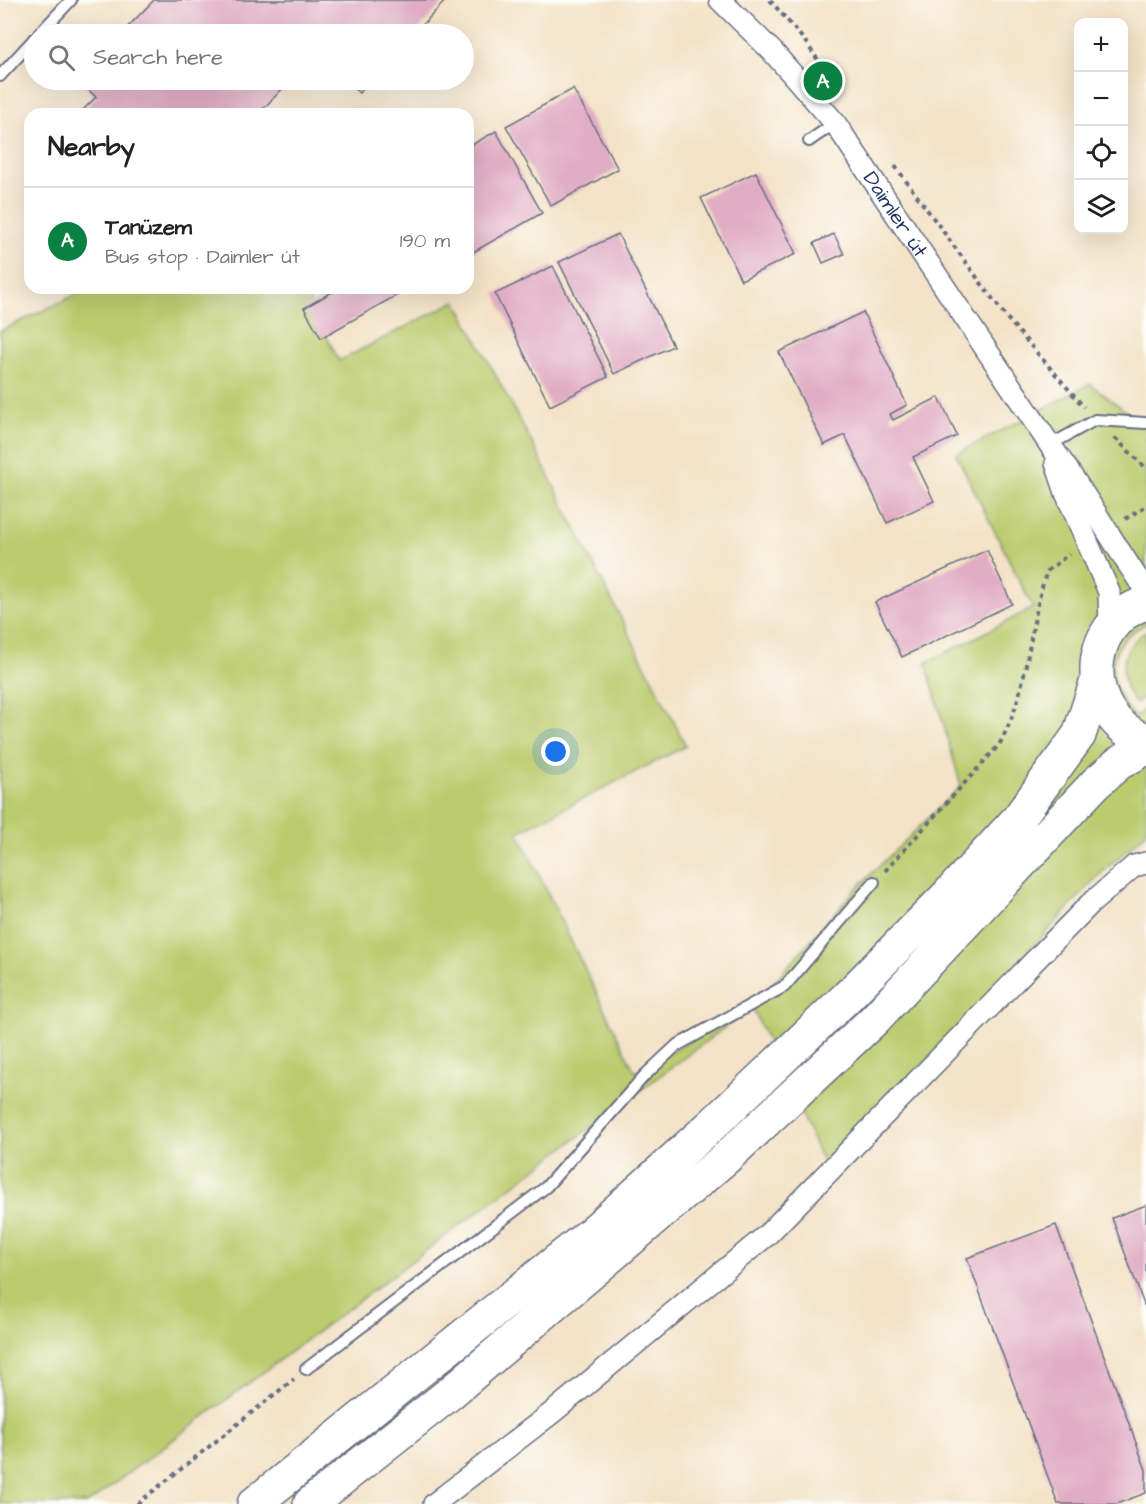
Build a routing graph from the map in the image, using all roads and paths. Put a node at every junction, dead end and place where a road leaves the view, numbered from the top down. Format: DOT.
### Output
graph roads {
  1 [pos="71,0"];
  2 [pos="720,0"];
  3 [pos="770,0"];
  4 [pos="48,24"];
  5 [pos="24,50"];
  6 [pos="0,76"];
  7 [pos="840,91"];
  8 [pos="835,123"];
  9 [pos="809,141"];
  10 [pos="894,165"];
  11 [pos="1095,420"];
  12 [pos="1146,423"];
  13 [pos="1050,445"];
  14 [pos="1146,468"];
  15 [pos="1146,506"];
  16 [pos="1120,523"];
  17 [pos="1073,551"];
  18 [pos="1146,591"];
  19 [pos="1146,603"];
  20 [pos="1110,627"];
  21 [pos="1096,684"];
  22 [pos="1146,740"];
  23 [pos="1146,748"];
  24 [pos="1146,862"];
  25 [pos="874,882"];
  26 [pos="306,1369"];
  27 [pos="137,1504"];
  28 [pos="254,1504"];
  29 [pos="310,1504"];
  30 [pos="434,1504"];
  1 -- 4 [label="lane"];
  2 -- 8 [label="street, Daimler út"];
  3 -- 7 [label="path"];
  5 -- 6 [label="lane"];
  8 -- 9 [label="lane"];
  8 -- 13 [label="street, Daimler út"];
  10 -- 11 [label="path"];
  11 -- 12 [label="lane"];
  11 -- 13 [label="lane"];
  11 -- 14 [label="path"];
  13 -- 18 [label="street, Daimler út"];
  13 -- 20 [label="street, Daimler út"];
  15 -- 16 [label="path"];
  17 -- 25 [label="path"];
  19 -- 20 [label="main road"];
  20 -- 21 [label="main road"];
  21 -- 22 [label="main road"];
  21 -- 28 [label="main road"];
  23 -- 29 [label="main road"];
  24 -- 30 [label="street"];
  25 -- 26 [label="lane"];
  26 -- 27 [label="path"];
}
